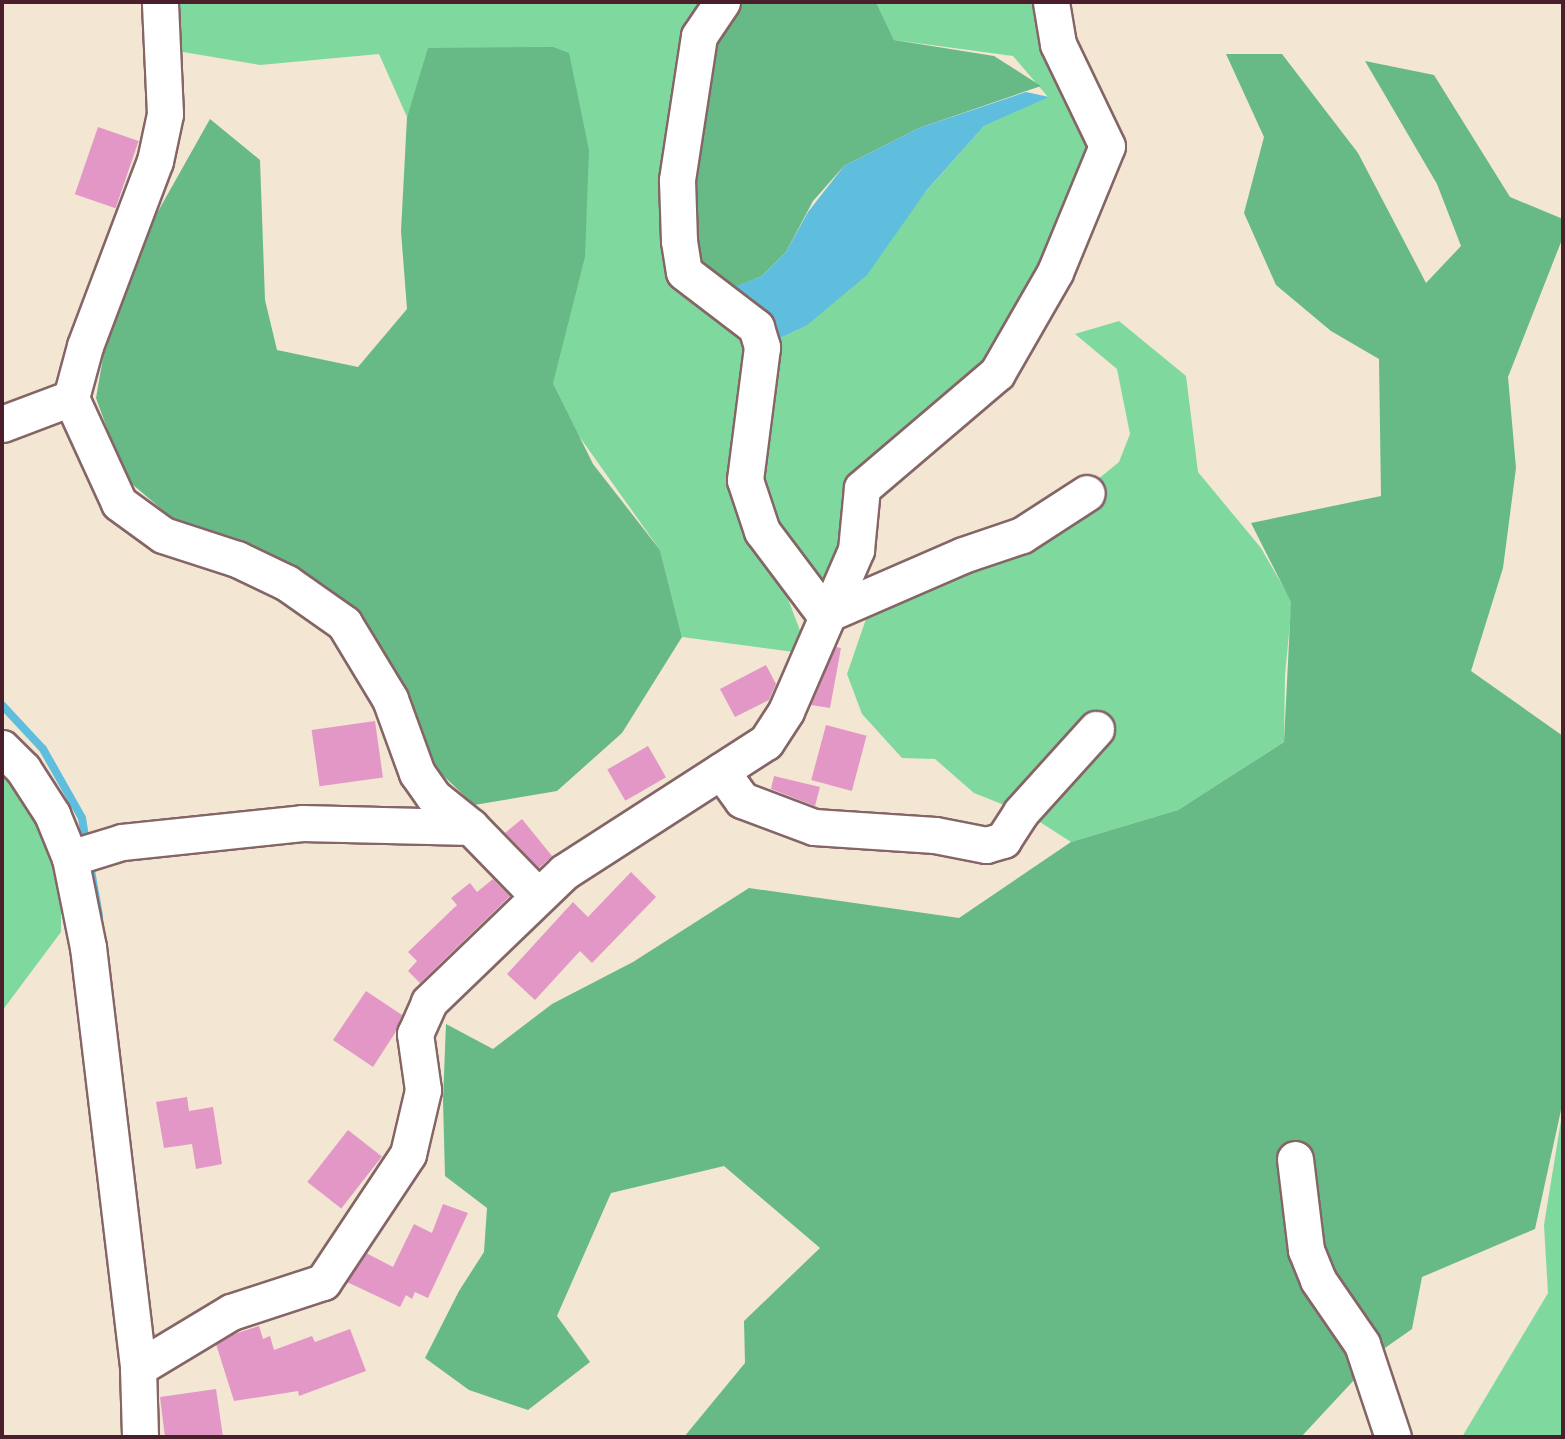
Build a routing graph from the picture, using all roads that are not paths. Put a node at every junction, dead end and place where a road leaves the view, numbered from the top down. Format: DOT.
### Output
graph roads {
  1 [pos="160,2"];
  2 [pos="722,2"];
  3 [pos="1051,2"];
  4 [pos="71,398"];
  5 [pos="2,424"];
  6 [pos="1087,493"];
  7 [pos="825,615"];
  8 [pos="1096,729"];
  9 [pos="2,748"];
  10 [pos="721,771"];
  11 [pos="471,827"];
  12 [pos="71,857"];
  13 [pos="538,896"];
  14 [pos="1295,1159"];
  15 [pos="147,1363"];
  16 [pos="140,1437"];
  17 [pos="1393,1437"];
  1 -- 4 [label="street"];
  2 -- 7 [label="street"];
  3 -- 7 [label="street"];
  4 -- 5 [label="street"];
  4 -- 11 [label="street"];
  6 -- 7 [label="street"];
  7 -- 10 [label="street"];
  8 -- 10 [label="street"];
  9 -- 12 [label="street"];
  10 -- 13 [label="street"];
  11 -- 12 [label="street"];
  11 -- 13 [label="street"];
  12 -- 15 [label="street"];
  13 -- 15 [label="street"];
  14 -- 17 [label="street"];
  15 -- 16 [label="street"];
}
